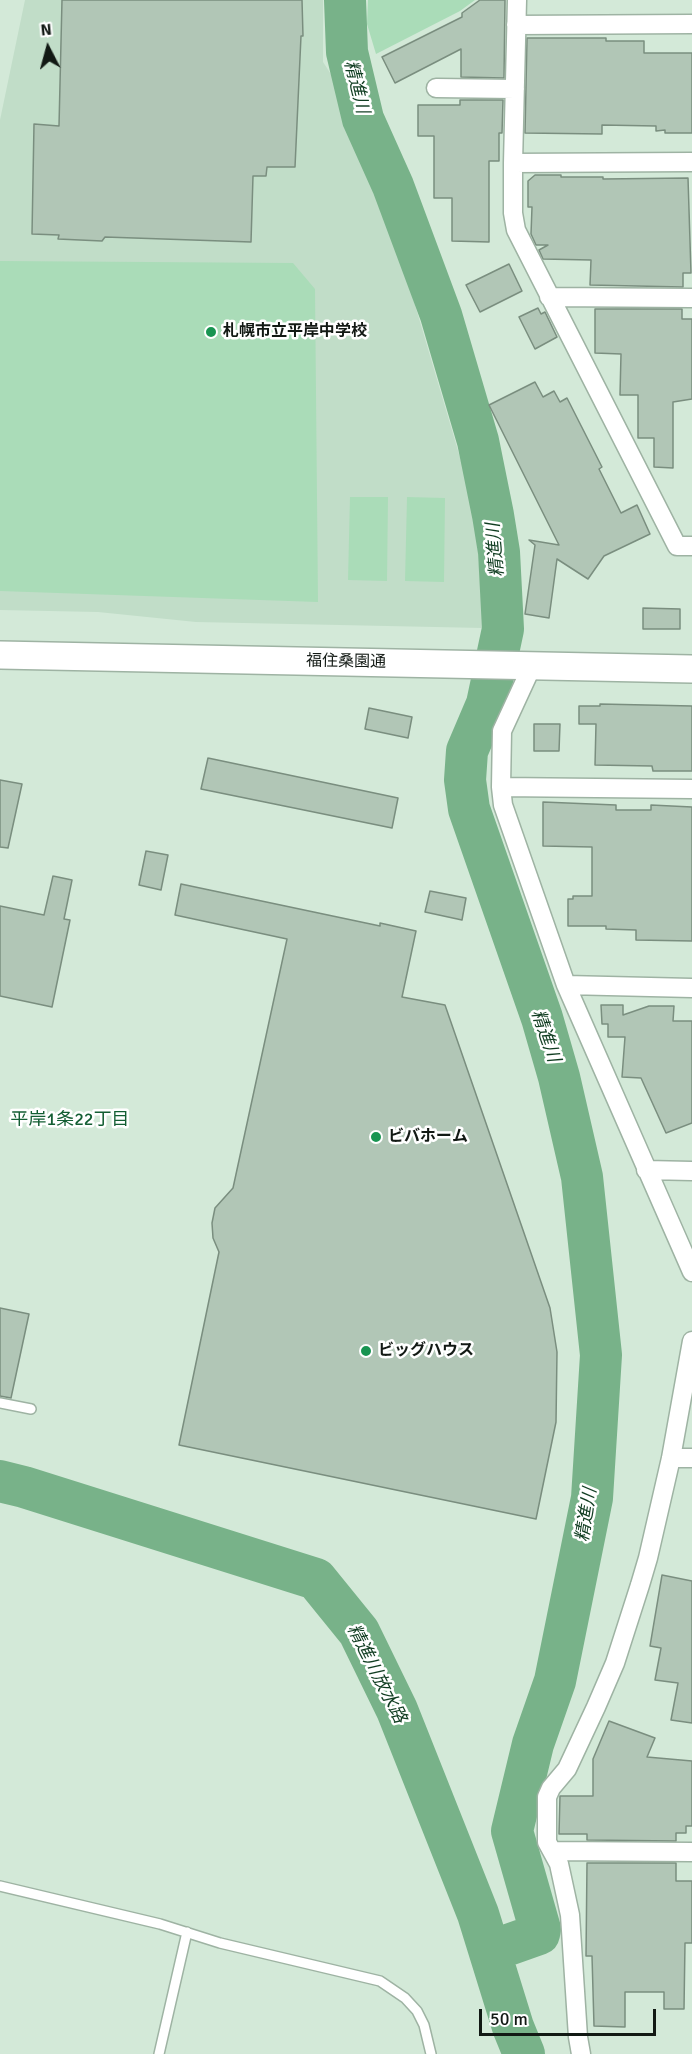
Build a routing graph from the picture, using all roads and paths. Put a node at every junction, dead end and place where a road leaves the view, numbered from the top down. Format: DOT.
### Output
graph roads {
  1 [pos="517,0"];
  2 [pos="692,24"];
  3 [pos="516,25"];
  4 [pos="436,88"];
  5 [pos="515,89"];
  6 [pos="692,162"];
  7 [pos="513,163"];
  8 [pos="549,297"];
  9 [pos="692,298"];
  10 [pos="692,546"];
  11 [pos="0,655"];
  12 [pos="508,665"];
  13 [pos="692,669"];
  14 [pos="501,787"];
  15 [pos="692,789"];
  16 [pos="566,985"];
  17 [pos="692,988"];
  18 [pos="646,1170"];
  19 [pos="692,1171"];
  20 [pos="691,1269"];
  21 [pos="692,1341"];
  22 [pos="0,1403"];
  23 [pos="31,1409"];
  24 [pos="671,1458"];
  25 [pos="692,1458"];
  26 [pos="552,1851"];
  27 [pos="692,1852"];
  28 [pos="0,1886"];
  29 [pos="187,1932"];
  30 [pos="159,2054"];
  31 [pos="431,2054"];
  32 [pos="581,2054"];
  1 -- 3 [label="street"];
  2 -- 3 [label="street"];
  3 -- 5 [label="street"];
  4 -- 5 [label="street"];
  5 -- 7 [label="street"];
  6 -- 7 [label="street"];
  7 -- 8 [label="street"];
  8 -- 9 [label="street"];
  8 -- 10 [label="street"];
  11 -- 12 [label="street, 福住桑園通"];
  12 -- 13 [label="street, 福住桑園通"];
  12 -- 14 [label="street"];
  14 -- 15 [label="street"];
  14 -- 16 [label="street"];
  16 -- 17 [label="street"];
  16 -- 18 [label="street"];
  18 -- 19 [label="street"];
  18 -- 20 [label="street"];
  21 -- 24 [label="street"];
  22 -- 23 [label="lane"];
  24 -- 25 [label="street"];
  24 -- 26 [label="street"];
  26 -- 27 [label="street"];
  26 -- 32 [label="street"];
  28 -- 29 [label="lane"];
  29 -- 30 [label="lane"];
  29 -- 31 [label="lane"];
}
